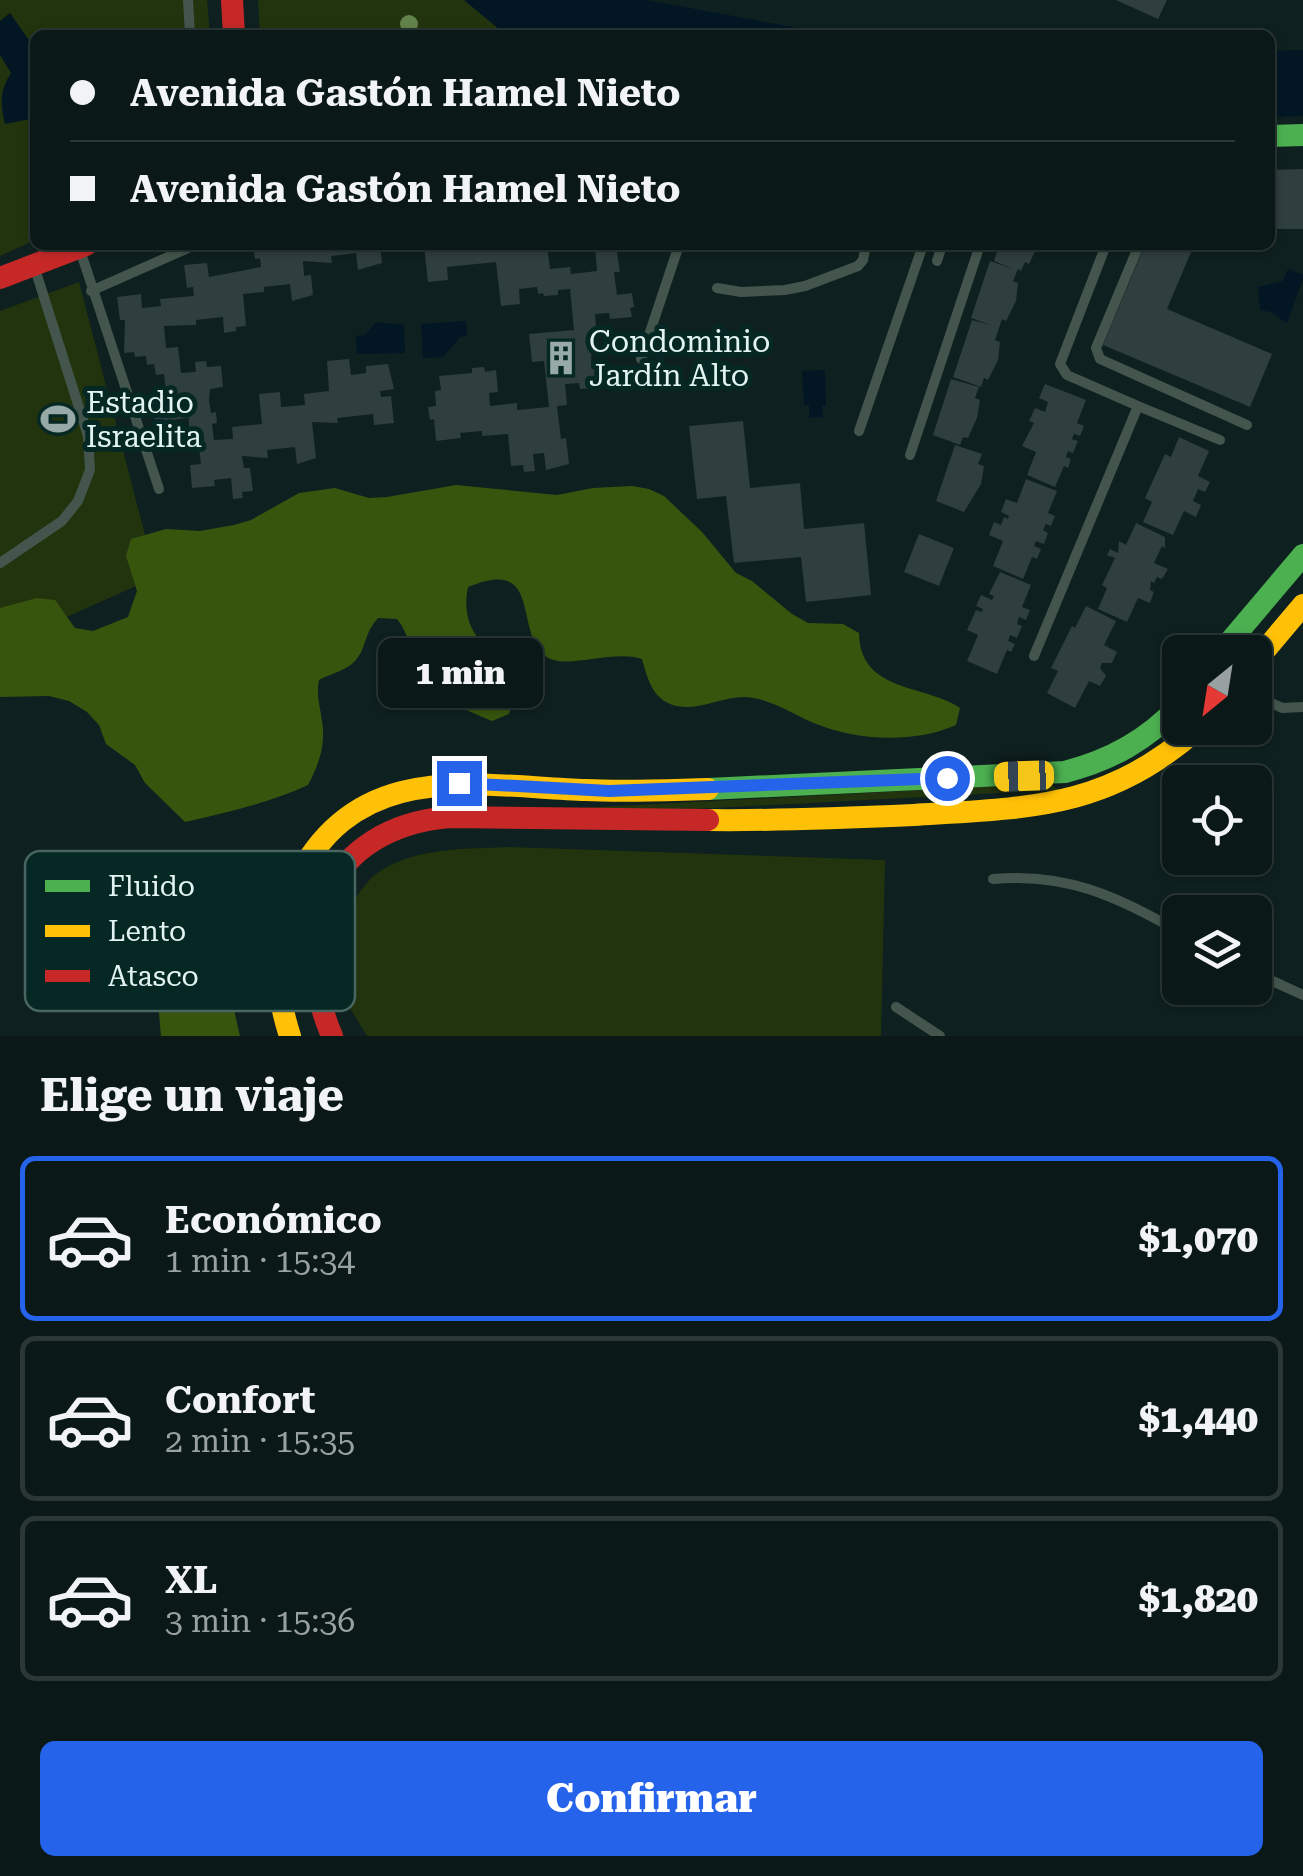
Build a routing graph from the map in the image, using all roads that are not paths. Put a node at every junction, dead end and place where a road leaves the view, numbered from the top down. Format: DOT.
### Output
graph roads {
  1 [pos="188,0"];
  2 [pos="232,0"];
  3 [pos="190,30"];
  4 [pos="234,30"];
  5 [pos="1303,135"];
  6 [pos="1275,136"];
  7 [pos="73,250"];
  8 [pos="84,250"];
  9 [pos="184,250"];
  10 [pos="677,250"];
  11 [pos="865,250"];
  12 [pos="921,250"];
  13 [pos="941,250"];
  14 [pos="978,250"];
  15 [pos="1104,250"];
  16 [pos="1138,250"];
  17 [pos="938,261"];
  18 [pos="34,265"];
  19 [pos="0,278"];
  20 [pos="717,288"];
  21 [pos="91,292"];
  22 [pos="641,360"];
  23 [pos="1138,406"];
  24 [pos="1247,425"];
  25 [pos="859,432"];
  26 [pos="1220,440"];
  27 [pos="910,455"];
  28 [pos="160,489"];
  29 [pos="1303,555"];
  30 [pos="0,564"];
  31 [pos="1303,605"];
  32 [pos="1234,635"];
  33 [pos="1272,642"];
  34 [pos="1034,656"];
  35 [pos="1272,703"];
  36 [pos="1303,707"];
  37 [pos="1162,722"];
  38 [pos="1178,745"];
  39 [pos="314,851"];
  40 [pos="355,855"];
  41 [pos="992,879"];
  42 [pos="1162,923"];
  43 [pos="1272,981"];
  44 [pos="1303,996"];
  45 [pos="896,1006"];
  46 [pos="281,1011"];
  47 [pos="321,1011"];
  48 [pos="290,1036"];
  49 [pos="332,1036"];
  50 [pos="940,1036"];
  1 -- 3 [label="lane"];
  2 -- 4 [label="main road"];
  5 -- 6 [label="main road"];
  7 -- 18 [label="main road"];
  8 -- 21 [label="lane"];
  9 -- 21 [label="lane"];
  10 -- 22 [label="lane"];
  11 -- 20 [label="lane"];
  12 -- 25 [label="lane"];
  13 -- 17 [label="lane"];
  14 -- 27 [label="lane"];
  15 -- 23 [label="lane"];
  16 -- 24 [label="lane"];
  18 -- 19 [label="main road"];
  18 -- 30 [label="lane"];
  21 -- 28 [label="lane"];
  23 -- 26 [label="lane"];
  23 -- 34 [label="lane"];
  29 -- 32 [label="main road"];
  31 -- 33 [label="main road"];
  35 -- 36 [label="lane"];
  37 -- 39 [label="main road"];
  38 -- 40 [label="main road"];
  41 -- 42 [label="lane"];
  43 -- 44 [label="lane"];
  45 -- 50 [label="lane"];
  46 -- 48 [label="main road"];
  47 -- 49 [label="main road"];
}
